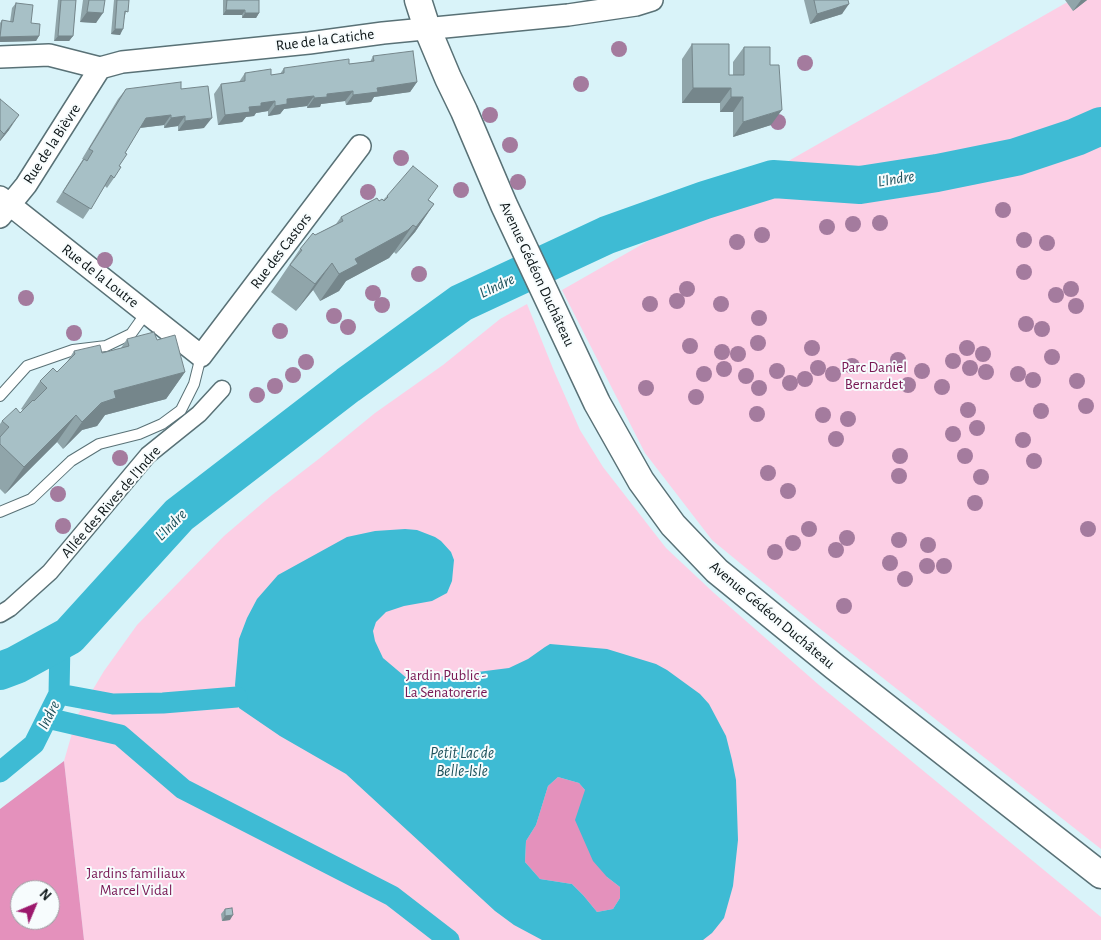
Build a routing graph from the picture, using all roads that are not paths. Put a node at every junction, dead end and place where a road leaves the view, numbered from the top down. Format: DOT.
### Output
graph roads {
  1 [pos="418,0"];
  2 [pos="652,0"];
  3 [pos="427,28"];
  4 [pos="0,56"];
  5 [pos="100,68"];
  6 [pos="360,146"];
  7 [pos="3,206"];
  8 [pos="146,313"];
  9 [pos="201,356"];
  10 [pos="222,388"];
  11 [pos="0,396"];
  12 [pos="0,512"];
  13 [pos="0,614"];
  14 [pos="1101,875"];
  1 -- 3 [label="street, Avenue Gédéon Duchâteau"];
  2 -- 3 [label="street, Rue de la Catiche"];
  3 -- 5 [label="street, Rue de la Catiche"];
  3 -- 14 [label="street, Avenue Gédéon Duchâteau"];
  4 -- 5 [label="street, Rue de la Catiche"];
  5 -- 7 [label="street, Rue de la Bièvre"];
  6 -- 9 [label="street, Rue des Castors"];
  7 -- 8 [label="street, Rue de la Loutre"];
  8 -- 9 [label="street, Rue de la Loutre"];
  8 -- 11 [label="lane"];
  9 -- 12 [label="lane"];
  10 -- 13 [label="street, Allée des Rives de l'Indre"];
}
